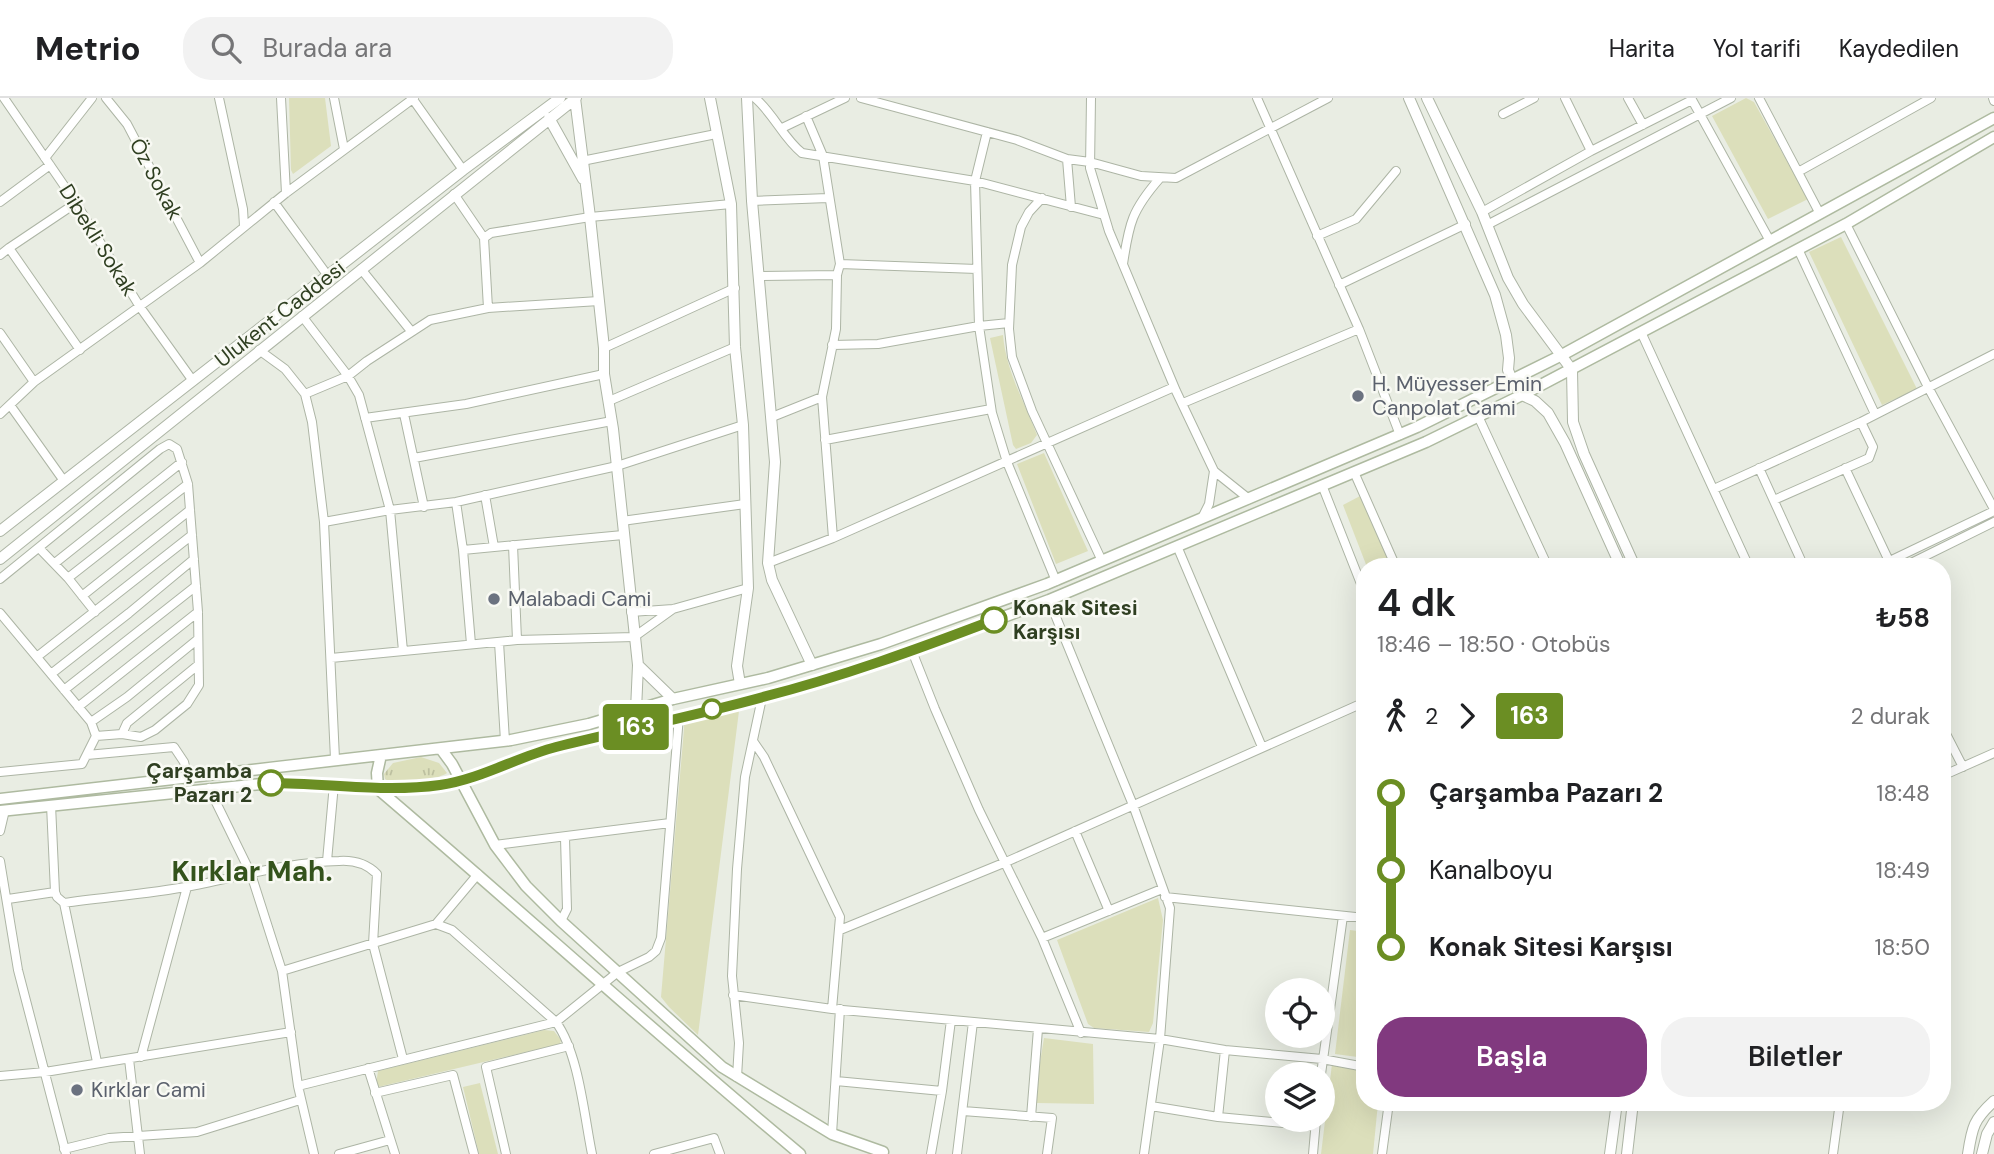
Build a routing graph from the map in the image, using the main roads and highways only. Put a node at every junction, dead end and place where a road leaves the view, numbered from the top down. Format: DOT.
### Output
graph roads {
  1 [pos="1994,118"];
  2 [pos="1994,136"];
  3 [pos="440,749"];
  4 [pos="381,755"];
  5 [pos="459,782"];
  6 [pos="378,789"];
  7 [pos="0,799"];
  8 [pos="2,811"];
  9 [pos="882,1153"];
  10 [pos="800,1154"];
  1 -- 3 [label="main road"];
  2 -- 5 [label="main road"];
  3 -- 4 [label="main road"];
  3 -- 5 [label="main road"];
  4 -- 6 [label="main road"];
  4 -- 7 [label="main road"];
  5 -- 6 [label="main road"];
  5 -- 9 [label="main road"];
  6 -- 8 [label="main road"];
  6 -- 10 [label="main road"];
}
